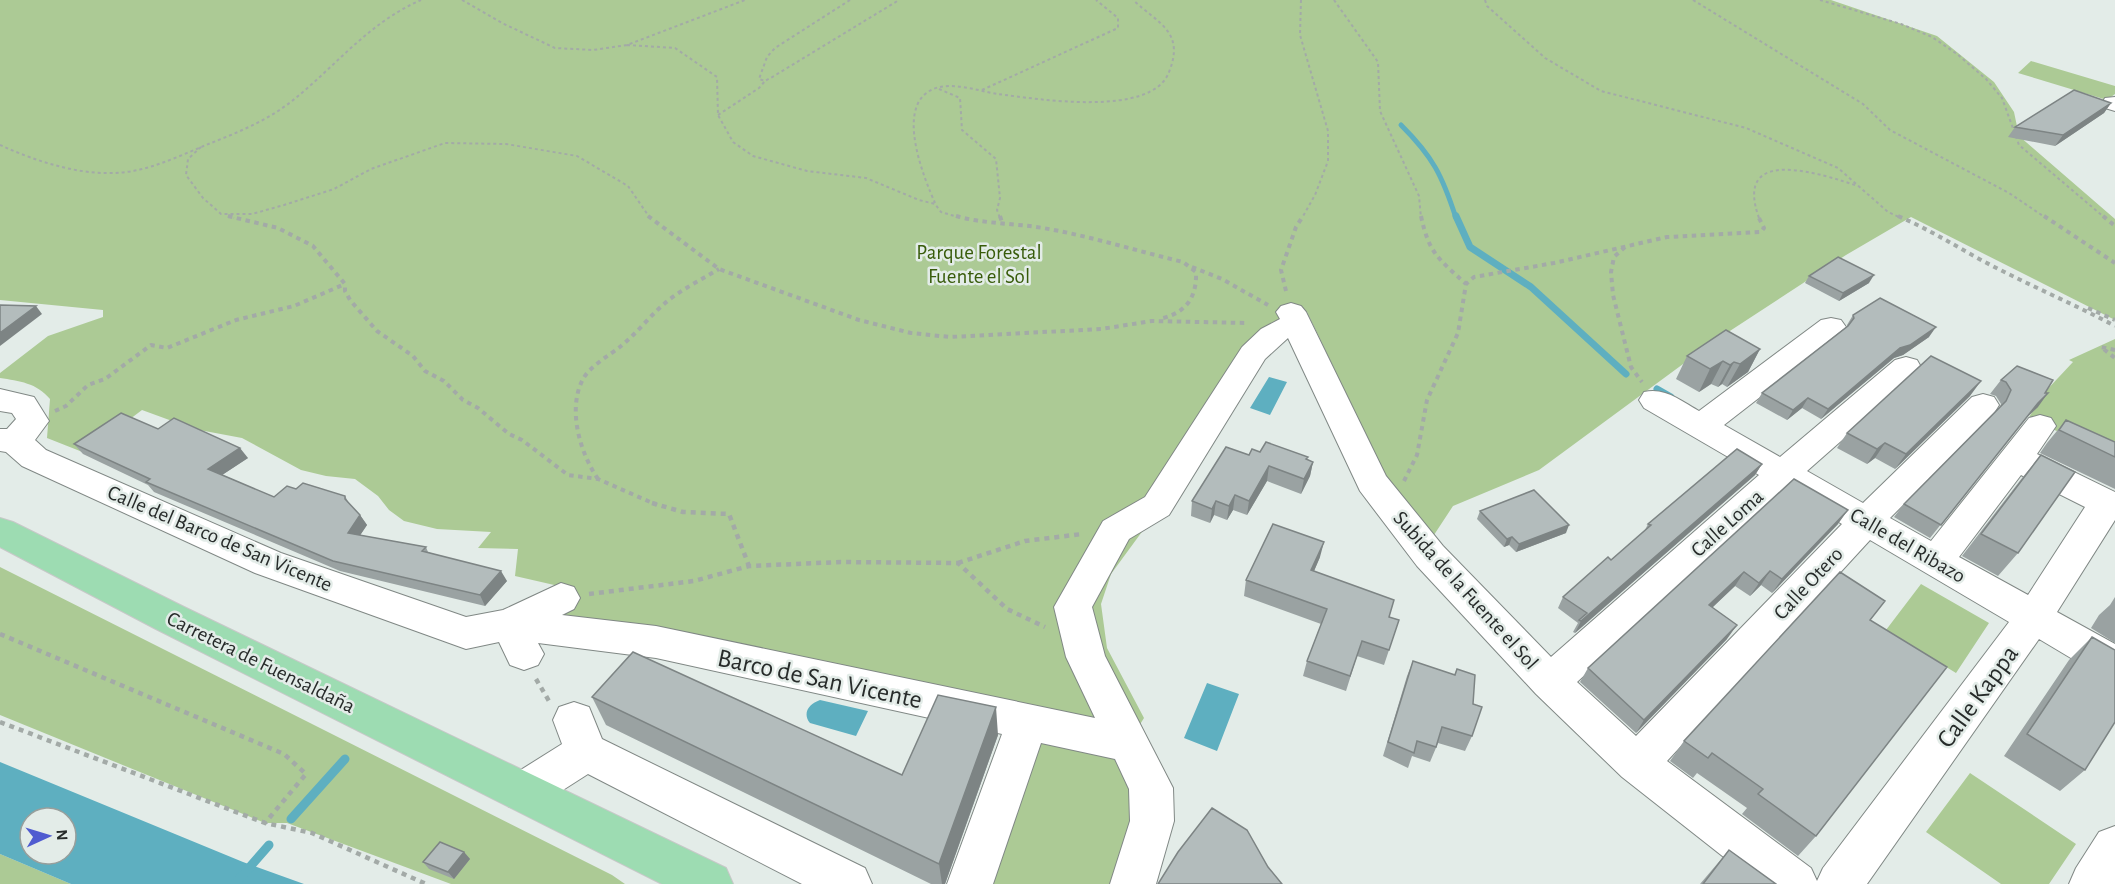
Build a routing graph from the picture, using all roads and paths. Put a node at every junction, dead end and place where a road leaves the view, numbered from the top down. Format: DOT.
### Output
graph roads {
  1 [pos="421,0"];
  2 [pos="462,0"];
  3 [pos="746,0"];
  4 [pos="850,0"];
  5 [pos="899,0"];
  6 [pos="1096,0"];
  7 [pos="1133,0"];
  8 [pos="1301,0"];
  9 [pos="1334,0"];
  10 [pos="1485,0"];
  11 [pos="1693,0"];
  12 [pos="1820,0"];
  13 [pos="627,45"];
  14 [pos="765,81"];
  15 [pos="936,89"];
  16 [pos="981,91"];
  17 [pos="718,116"];
  18 [pos="0,145"];
  19 [pos="201,147"];
  20 [pos="1862,187"];
  21 [pos="935,204"];
  22 [pos="220,214"];
  23 [pos="1002,222"];
  24 [pos="2115,226"];
  25 [pos="1625,247"];
  26 [pos="2115,263"];
  27 [pos="1187,265"];
  28 [pos="719,268"];
  29 [pos="345,284"];
  30 [pos="1466,284"];
  31 [pos="2067,300"];
  32 [pos="2115,320"];
  33 [pos="1152,321"];
  34 [pos="1291,321"];
  35 [pos="2115,326"];
  36 [pos="1831,327"];
  37 [pos="2115,350"];
  38 [pos="2115,358"];
  39 [pos="1906,367"];
  40 [pos="0,400"];
  41 [pos="1655,400"];
  42 [pos="1983,405"];
  43 [pos="1701,426"];
  44 [pos="2040,426"];
  45 [pos="16,434"];
  46 [pos="2016,458"];
  47 [pos="1783,473"];
  48 [pos="598,479"];
  49 [pos="1383,495"];
  50 [pos="2110,505"];
  51 [pos="1866,521"];
  52 [pos="1116,530"];
  53 [pos="0,531"];
  54 [pos="1936,561"];
  55 [pos="958,563"];
  56 [pos="749,566"];
  57 [pos="561,598"];
  58 [pos="1007,609"];
  59 [pos="2034,617"];
  60 [pos="466,633"];
  61 [pos="0,634"];
  62 [pos="517,639"];
  63 [pos="2115,664"];
  64 [pos="1550,682"];
  65 [pos="0,722"];
  66 [pos="1025,728"];
  67 [pos="580,736"];
  68 [pos="1128,743"];
  69 [pos="1638,764"];
  70 [pos="523,792"];
  71 [pos="265,823"];
  72 [pos="2115,847"];
  73 [pos="426,884"];
  74 [pos="710,884"];
  75 [pos="849,884"];
  76 [pos="970,884"];
  77 [pos="1133,884"];
  78 [pos="1796,884"];
  79 [pos="1839,884"];
  80 [pos="2091,884"];
  1 -- 19 [label="path"];
  2 -- 13 [label="path"];
  3 -- 13 [label="path"];
  4 -- 14 [label="path"];
  5 -- 14 [label="path"];
  6 -- 16 [label="path"];
  7 -- 16 [label="path"];
  8 -- 34 [label="path"];
  9 -- 30 [label="path"];
  10 -- 20 [label="path"];
  11 -- 26 [label="path"];
  12 -- 24 [label="path"];
  13 -- 17 [label="path"];
  14 -- 17 [label="path"];
  15 -- 16 [label="path"];
  15 -- 21 [label="path"];
  15 -- 23 [label="path"];
  17 -- 21 [label="path"];
  18 -- 19 [label="path"];
  19 -- 22 [label="path"];
  20 -- 25 [label="path"];
  20 -- 31 [label="path"];
  21 -- 23 [label="path"];
  22 -- 28 [label="path"];
  22 -- 29 [label="path"];
  23 -- 27 [label="path"];
  25 -- 30 [label="path"];
  25 -- 41 [label="path"];
  27 -- 33 [label="path"];
  27 -- 34 [label="path"];
  28 -- 33 [label="path"];
  28 -- 48 [label="path"];
  29 -- 45 [label="path"];
  29 -- 48 [label="path"];
  30 -- 49 [label="path"];
  31 -- 32 [label="path"];
  31 -- 35 [label="path"];
  33 -- 34 [label="path"];
  34 -- 49 [label="street, Subida de la Fuente el Sol"];
  34 -- 52 [label="street"];
  36 -- 43 [label="street"];
  37 -- 38 [label="path"];
  39 -- 47 [label="street, Calle Loma"];
  40 -- 45 [label="street, Calle del Barco de San Vicente"];
  41 -- 43 [label="street, Calle del Ribazo"];
  42 -- 51 [label="street, Calle Otero"];
  43 -- 47 [label="street, Calle del Ribazo"];
  44 -- 46 [label="street"];
  45 -- 60 [label="street, Calle del Barco de San Vicente"];
  46 -- 50 [label="street, Calle Kappa"];
  46 -- 54 [label="street"];
  47 -- 51 [label="street, Calle del Ribazo"];
  47 -- 64 [label="street, Calle Loma"];
  48 -- 56 [label="path"];
  49 -- 64 [label="street, Subida de la Fuente el Sol"];
  50 -- 59 [label="street, Calle Kappa"];
  51 -- 54 [label="street, Calle del Ribazo"];
  51 -- 69 [label="street, Calle Otero"];
  52 -- 55 [label="path"];
  52 -- 68 [label="street"];
  53 -- 70 [label="main road, Carretera de Fuensaldaña"];
  54 -- 59 [label="street, Calle del Ribazo"];
  55 -- 56 [label="path"];
  55 -- 58 [label="path"];
  56 -- 57 [label="path"];
  57 -- 62 [label="street, Barco de San Vicente"];
  59 -- 63 [label="street, Calle del Ribazo"];
  59 -- 79 [label="street, Calle Kappa"];
  60 -- 62 [label="street, Barco de San Vicente"];
  61 -- 71 [label="path"];
  62 -- 67 [label="path"];
  62 -- 68 [label="street, Barco de San Vicente"];
  64 -- 69 [label="street, Subida de la Fuente el Sol"];
  65 -- 71 [label="path"];
  66 -- 76 [label="street"];
  67 -- 70 [label="street"];
  67 -- 75 [label="street"];
  68 -- 77 [label="street"];
  69 -- 78 [label="street, Subida de la Fuente el Sol"];
  70 -- 74 [label="main road, Carretera de Fuensaldaña"];
  71 -- 73 [label="path"];
  72 -- 80 [label="street"];
}
